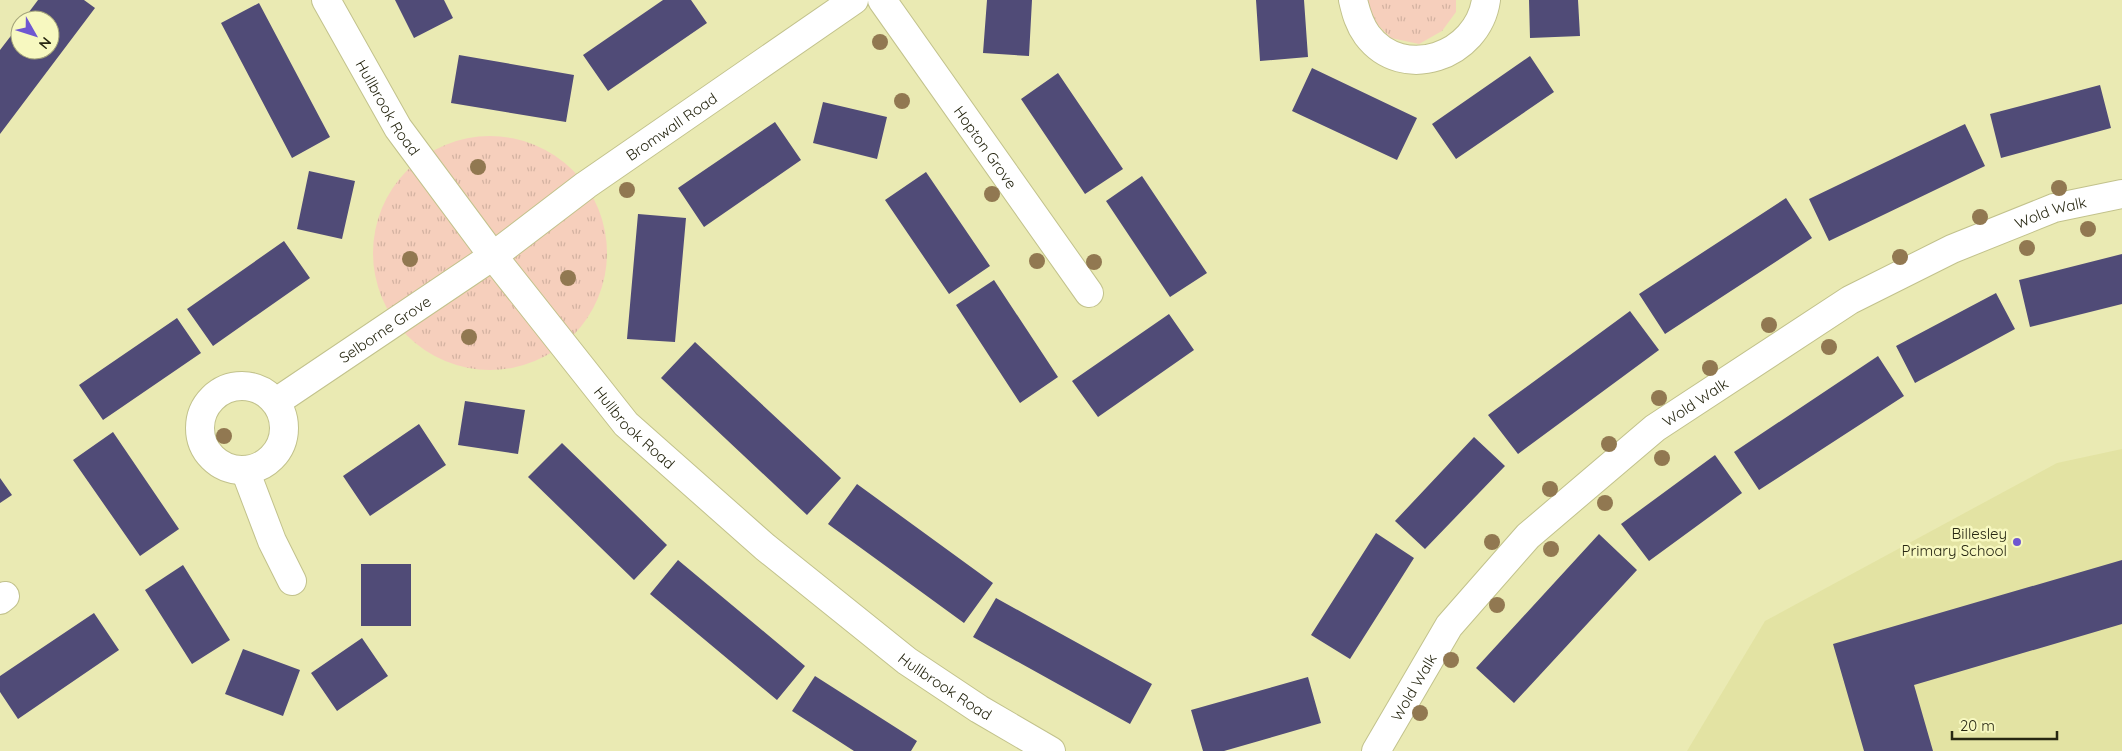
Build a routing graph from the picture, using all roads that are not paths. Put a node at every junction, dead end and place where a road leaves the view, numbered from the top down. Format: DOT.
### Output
graph roads {
  1 [pos="326,0"];
  2 [pos="854,0"];
  3 [pos="882,0"];
  4 [pos="1353,0"];
  5 [pos="1486,0"];
  6 [pos="2122,194"];
  7 [pos="493,256"];
  8 [pos="1089,293"];
  9 [pos="276,402"];
  10 [pos="245,470"];
  11 [pos="292,581"];
  12 [pos="1051,751"];
  13 [pos="1376,751"];
  1 -- 7 [label="street, Hullbrook Road"];
  2 -- 7 [label="street, Bromwall Road"];
  3 -- 8 [label="street, Hopton Grove"];
  4 -- 5 [label="street"];
  6 -- 13 [label="street, Wold Walk"];
  7 -- 9 [label="street, Selborne Grove"];
  7 -- 12 [label="street, Hullbrook Road"];
  9 -- 10 [label="street"];
  9 -- 10 [label="street"];
  10 -- 11 [label="street"];
}
